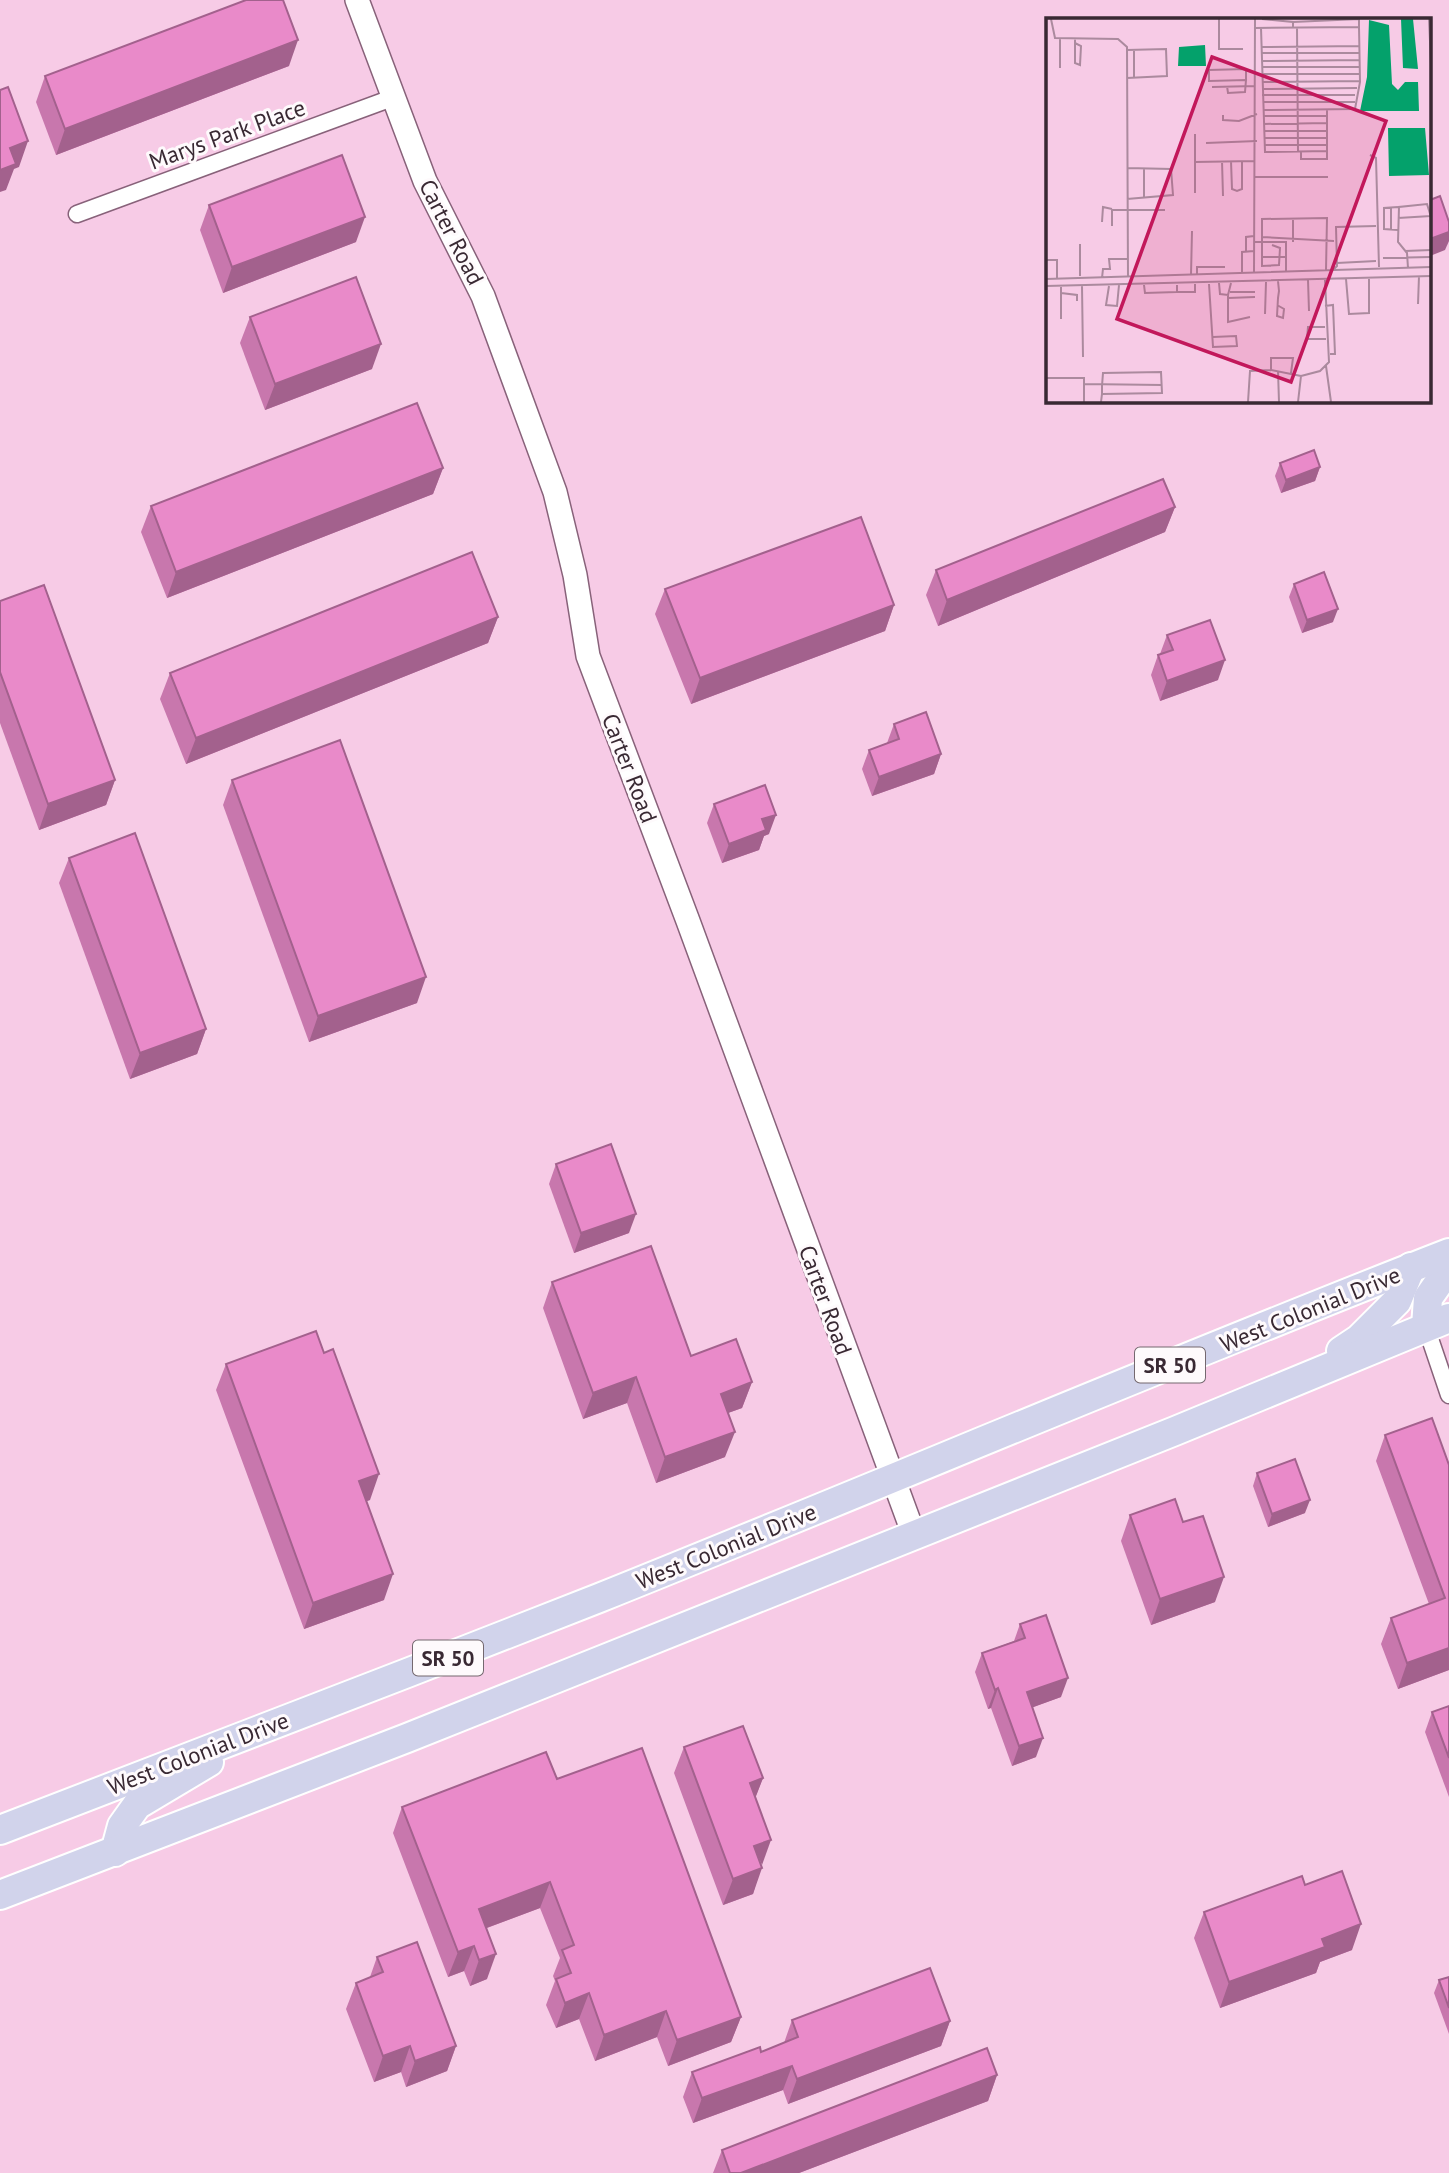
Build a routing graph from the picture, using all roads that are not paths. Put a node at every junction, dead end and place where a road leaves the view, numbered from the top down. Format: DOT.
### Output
graph roads {
  1 [pos="357,0"];
  2 [pos="392,98"];
  3 [pos="77,214"];
  4 [pos="1449,1253"];
  5 [pos="1411,1267"];
  6 [pos="1449,1268"];
  7 [pos="1437,1322"];
  8 [pos="1301,1379"];
  9 [pos="1449,1395"];
  10 [pos="892,1479"];
  11 [pos="914,1535"];
  12 [pos="277,1722"];
  13 [pos="0,1830"];
  14 [pos="115,1852"];
  15 [pos="0,1895"];
  1 -- 2 [label="street, Carter Road"];
  2 -- 3 [label="street, Marys Park Place"];
  2 -- 10 [label="street, Carter Road"];
  4 -- 5 [label="highway, West Colonial Drive / SR 50"];
  5 -- 8 [label="highway"];
  5 -- 10 [label="highway, West Colonial Drive / SR 50"];
  6 -- 7 [label="highway"];
  7 -- 8 [label="highway, SR 50"];
  7 -- 9 [label="street"];
  8 -- 11 [label="highway, SR 50"];
  10 -- 11 [label="street, Carter Road"];
  10 -- 12 [label="highway, West Colonial Drive / SR 50"];
  11 -- 14 [label="highway, SR 50"];
  12 -- 13 [label="highway, West Colonial Drive / SR 50"];
  12 -- 14 [label="highway"];
  14 -- 15 [label="highway, SR 50"];
}
